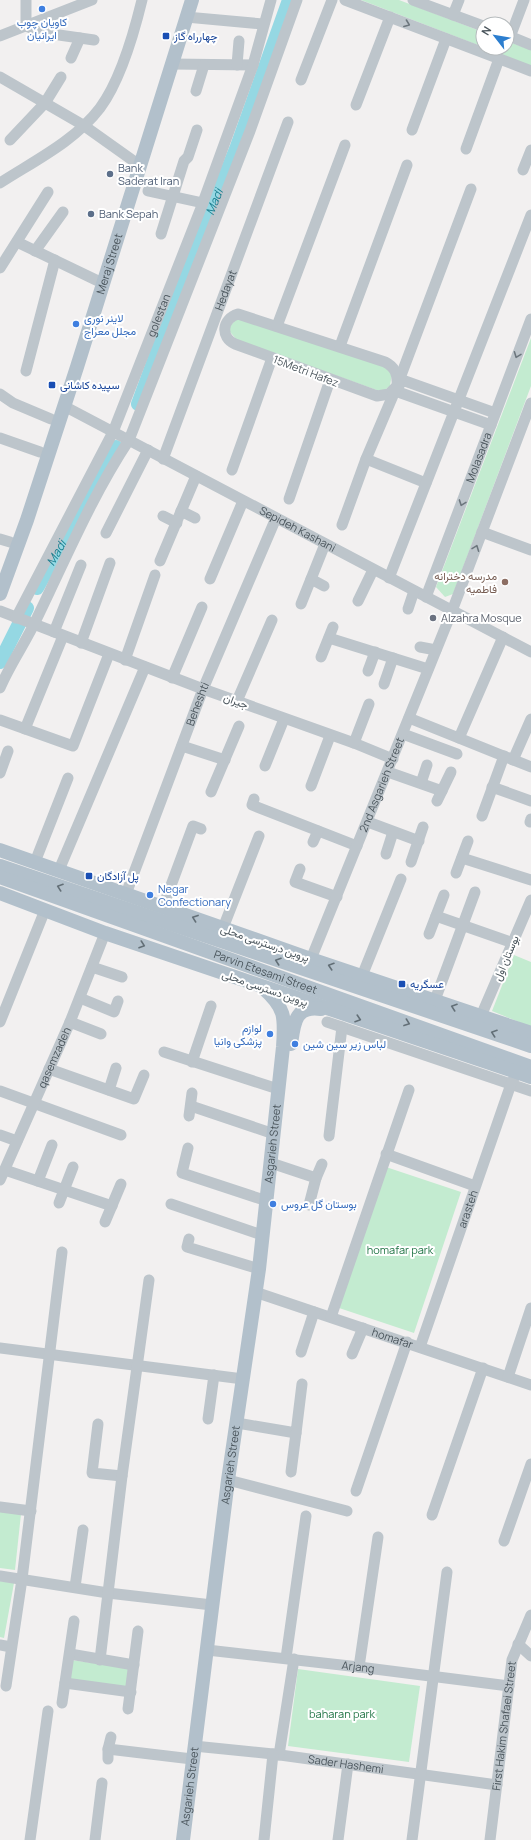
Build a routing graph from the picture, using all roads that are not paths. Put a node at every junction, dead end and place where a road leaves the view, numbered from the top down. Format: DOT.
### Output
graph roads {
  1 [pos="26,0"];
  2 [pos="92,0"];
  3 [pos="142,0"];
  4 [pos="271,0"];
  5 [pos="297,0"];
  6 [pos="332,0"];
  7 [pos="345,0"];
  8 [pos="413,0"];
  9 [pos="459,0"];
  10 [pos="524,0"];
  11 [pos="186,1"];
  12 [pos="453,15"];
  13 [pos="186,17"];
  14 [pos="390,18"];
  15 [pos="515,20"];
  16 [pos="475,23"];
  17 [pos="263,24"];
  18 [pos="26,26"];
  19 [pos="0,36"];
  20 [pos="80,38"];
  21 [pos="446,39"];
  22 [pos="515,39"];
  23 [pos="94,40"];
  24 [pos="239,41"];
  25 [pos="531,45"];
  26 [pos="70,58"];
  27 [pos="499,60"];
  28 [pos="172,64"];
  29 [pos="204,65"];
  30 [pos="237,65"];
  31 [pos="253,65"];
  32 [pos="531,71"];
  33 [pos="61,77"];
  34 [pos="301,80"];
  35 [pos="2,81"];
  36 [pos="196,91"];
  37 [pos="45,103"];
  38 [pos="356,105"];
  39 [pos="288,122"];
  40 [pos="83,125"];
  41 [pos="197,130"];
  42 [pos="412,130"];
  43 [pos="10,140"];
  44 [pos="345,145"];
  45 [pos="466,149"];
  46 [pos="531,150"];
  47 [pos="135,162"];
  48 [pos="407,165"];
  49 [pos="523,170"];
  50 [pos="0,183"];
  51 [pos="471,189"];
  52 [pos="148,191"];
  53 [pos="48,192"];
  54 [pos="174,196"];
  55 [pos="203,203"];
  56 [pos="123,206"];
  57 [pos="63,212"];
  58 [pos="531,215"];
  59 [pos="161,234"];
  60 [pos="16,242"];
  61 [pos="35,251"];
  62 [pos="55,260"];
  63 [pos="0,268"];
  64 [pos="96,280"];
  65 [pos="531,319"];
  66 [pos="219,324"];
  67 [pos="277,326"];
  68 [pos="340,346"];
  69 [pos="272,358"];
  70 [pos="26,371"];
  71 [pos="330,380"];
  72 [pos="402,387"];
  73 [pos="436,392"];
  74 [pos="0,394"];
  75 [pos="458,400"];
  76 [pos="431,404"];
  77 [pos="531,405"];
  78 [pos="64,406"];
  79 [pos="454,412"];
  80 [pos="495,413"];
  81 [pos="51,419"];
  82 [pos="491,425"];
  83 [pos="113,432"];
  84 [pos="0,438"];
  85 [pos="129,440"];
  86 [pos="148,450"];
  87 [pos="40,452"];
  88 [pos="163,459"];
  89 [pos="366,459"];
  90 [pos="232,470"];
  91 [pos="196,476"];
  92 [pos="426,483"];
  93 [pos="243,500"];
  94 [pos="289,500"];
  95 [pos="181,511"];
  96 [pos="163,516"];
  97 [pos="195,518"];
  98 [pos="276,518"];
  99 [pos="177,523"];
  100 [pos="342,525"];
  101 [pos="482,532"];
  102 [pos="106,533"];
  103 [pos="5,541"];
  104 [pos="325,544"];
  105 [pos="531,550"];
  106 [pos="160,560"];
  107 [pos="110,563"];
  108 [pos="80,565"];
  109 [pos="0,568"];
  110 [pos="374,570"];
  111 [pos="155,575"];
  112 [pos="389,578"];
  113 [pos="210,579"];
  114 [pos="311,579"];
  115 [pos="324,586"];
  116 [pos="414,591"];
  117 [pos="0,594"];
  118 [pos="426,597"];
  119 [pos="358,601"];
  120 [pos="301,604"];
  121 [pos="202,607"];
  122 [pos="408,609"];
  123 [pos="0,611"];
  124 [pos="452,611"];
  125 [pos="16,618"];
  126 [pos="272,620"];
  127 [pos="34,625"];
  128 [pos="333,627"];
  129 [pos="58,634"];
  130 [pos="503,637"];
  131 [pos="329,638"];
  132 [pos="81,643"];
  133 [pos="420,647"];
  134 [pos="436,650"];
  135 [pos="375,652"];
  136 [pos="531,652"];
  137 [pos="109,654"];
  138 [pos="321,657"];
  139 [pos="393,658"];
  140 [pos="125,660"];
  141 [pos="145,667"];
  142 [pos="428,669"];
  143 [pos="368,671"];
  144 [pos="172,678"];
  145 [pos="1,681"];
  146 [pos="384,684"];
  147 [pos="203,689"];
  148 [pos="237,701"];
  149 [pos="369,704"];
  150 [pos="409,718"];
  151 [pos="284,719"];
  152 [pos="531,719"];
  153 [pos="0,720"];
  154 [pos="239,726"];
  155 [pos="25,728"];
  156 [pos="402,734"];
  157 [pos="330,736"];
  158 [pos="459,738"];
  159 [pos="354,743"];
  160 [pos="182,746"];
  161 [pos="8,751"];
  162 [pos="457,754"];
  163 [pos="509,758"];
  164 [pos="393,759"];
  165 [pos="225,760"];
  166 [pos="427,765"];
  167 [pos="265,766"];
  168 [pos="531,767"];
  169 [pos="1,769"];
  170 [pos="388,772"];
  171 [pos="450,772"];
  172 [pos="68,778"];
  173 [pos="421,783"];
  174 [pos="311,786"];
  175 [pos="492,787"];
  176 [pos="211,792"];
  177 [pos="254,799"];
  178 [pos="531,801"];
  179 [pos="482,816"];
  180 [pos="368,822"];
  181 [pos="423,827"];
  182 [pos="201,829"];
  183 [pos="318,831"];
  184 [pos="394,832"];
  185 [pos="259,836"];
  186 [pos="419,841"];
  187 [pos="468,841"];
  188 [pos="313,842"];
  189 [pos="357,846"];
  190 [pos="0,850"];
  191 [pos="386,854"];
  192 [pos="462,858"];
  193 [pos="35,862"];
  194 [pos="411,862"];
  195 [pos="0,866"];
  196 [pos="300,869"];
  197 [pos="63,871"];
  198 [pos="456,873"];
  199 [pos="0,877"];
  200 [pos="401,879"];
  201 [pos="531,880"];
  202 [pos="475,892"];
  203 [pos="0,893"];
  204 [pos="126,894"];
  205 [pos="444,895"];
  206 [pos="337,897"];
  207 [pos="531,900"];
  208 [pos="95,906"];
  209 [pos="163,906"];
  210 [pos="45,910"];
  211 [pos="436,916"];
  212 [pos="67,919"];
  213 [pos="172,925"];
  214 [pos="463,925"];
  215 [pos="223,928"];
  216 [pos="105,933"];
  217 [pos="429,934"];
  218 [pos="173,940"];
  219 [pos="513,943"];
  220 [pos="311,959"];
  221 [pos="92,967"];
  222 [pos="362,976"];
  223 [pos="122,977"];
  224 [pos="262,987"];
  225 [pos="80,998"];
  226 [pos="435,1000"];
  227 [pos="118,1001"];
  228 [pos="211,1006"];
  229 [pos="330,1016"];
  230 [pos="481,1016"];
  231 [pos="289,1017"];
  232 [pos="0,1022"];
  233 [pos="70,1022"];
  234 [pos="342,1027"];
  235 [pos="531,1033"];
  236 [pos="101,1034"];
  237 [pos="531,1046"];
  238 [pos="164,1052"];
  239 [pos="192,1062"];
  240 [pos="531,1067"];
  241 [pos="49,1068"];
  242 [pos="116,1068"];
  243 [pos="144,1075"];
  244 [pos="531,1077"];
  245 [pos="514,1078"];
  246 [pos="278,1089"];
  247 [pos="109,1090"];
  248 [pos="409,1090"];
  249 [pos="0,1091"];
  250 [pos="531,1091"];
  251 [pos="192,1093"];
  252 [pos="34,1103"];
  253 [pos="274,1134"];
  254 [pos="0,1135"];
  255 [pos="121,1135"];
  256 [pos="329,1136"];
  257 [pos="17,1141"];
  258 [pos="52,1145"];
  259 [pos="188,1148"];
  260 [pos="386,1154"];
  261 [pos="271,1163"];
  262 [pos="322,1164"];
  263 [pos="73,1167"];
  264 [pos="2,1175"];
  265 [pos="316,1178"];
  266 [pos="38,1181"];
  267 [pos="121,1184"];
  268 [pos="475,1186"];
  269 [pos="63,1190"];
  270 [pos="267,1201"];
  271 [pos="58,1203"];
  272 [pos="171,1204"];
  273 [pos="309,1205"];
  274 [pos="112,1206"];
  275 [pos="105,1222"];
  276 [pos="262,1235"];
  277 [pos="189,1239"];
  278 [pos="62,1252"];
  279 [pos="259,1269"];
  280 [pos="149,1280"];
  281 [pos="255,1292"];
  282 [pos="531,1308"];
  283 [pos="314,1312"];
  284 [pos="331,1317"];
  285 [pos="363,1328"];
  286 [pos="407,1342"];
  287 [pos="420,1347"];
  288 [pos="0,1348"];
  289 [pos="301,1352"];
  290 [pos="352,1354"];
  291 [pos="49,1355"];
  292 [pos="137,1366"];
  293 [pos="483,1368"];
  294 [pos="214,1375"];
  295 [pos="508,1377"];
  296 [pos="243,1379"];
  297 [pos="302,1384"];
  298 [pos="531,1385"];
  299 [pos="208,1419"];
  300 [pos="237,1423"];
  301 [pos="98,1424"];
  302 [pos="296,1432"];
  303 [pos="531,1464"];
  304 [pos="291,1472"];
  305 [pos="122,1476"];
  306 [pos="228,1480"];
  307 [pos="356,1491"];
  308 [pos="0,1507"];
  309 [pos="31,1511"];
  310 [pos="347,1511"];
  311 [pos="432,1515"];
  312 [pos="306,1516"];
  313 [pos="83,1530"];
  314 [pos="378,1537"];
  315 [pos="504,1541"];
  316 [pos="447,1572"];
  317 [pos="0,1576"];
  318 [pos="22,1579"];
  319 [pos="75,1587"];
  320 [pos="108,1594"];
  321 [pos="212,1604"];
  322 [pos="531,1615"];
  323 [pos="74,1620"];
  324 [pos="138,1631"];
  325 [pos="518,1644"];
  326 [pos="0,1645"];
  327 [pos="12,1647"];
  328 [pos="207,1650"];
  329 [pos="70,1654"];
  330 [pos="531,1656"];
  331 [pos="290,1658"];
  332 [pos="100,1660"];
  333 [pos="134,1665"];
  334 [pos="359,1667"];
  335 [pos="432,1678"];
  336 [pos="66,1684"];
  337 [pos="6,1686"];
  338 [pos="509,1686"];
  339 [pos="131,1692"];
  340 [pos="62,1703"];
  341 [pos="128,1710"];
  342 [pos="48,1711"];
  343 [pos="111,1737"];
  344 [pos="193,1752"];
  345 [pos="276,1755"];
  346 [pos="348,1764"];
  347 [pos="421,1774"];
  348 [pos="102,1783"];
  349 [pos="497,1785"];
  350 [pos="30,1840"];
  351 [pos="95,1840"];
  352 [pos="182,1840"];
  353 [pos="264,1840"];
  354 [pos="338,1840"];
  355 [pos="412,1840"];
  356 [pos="490,1840"];
  1 -- 18 [label="street"];
  2 -- 18 [label="street"];
  3 -- 40 [label="street"];
  4 -- 17 [label="street, golestan"];
  5 -- 85 [label="street"];
  6 -- 34 [label="street"];
  7 -- 14 [label="street"];
  8 -- 12 [label="street"];
  9 -- 12 [label="street"];
  10 -- 15 [label="street"];
  11 -- 13 [label="main road, Meraj Street"];
  11 -- 47 [label="main road, Meraj Street"];
  12 -- 16 [label="street"];
  13 -- 17 [label="street"];
  13 -- 28 [label="main road, Meraj Street"];
  14 -- 21 [label="street, one-way"];
  14 -- 38 [label="street"];
  17 -- 31 [label="street, golestan"];
  18 -- 19 [label="street"];
  18 -- 20 [label="street"];
  20 -- 23 [label="street"];
  20 -- 26 [label="street"];
  21 -- 27 [label="street"];
  21 -- 42 [label="street"];
  22 -- 25 [label="street"];
  24 -- 30 [label="street"];
  27 -- 32 [label="street"];
  27 -- 45 [label="street"];
  28 -- 29 [label="street"];
  28 -- 56 [label="main road, Meraj Street"];
  29 -- 30 [label="street"];
  29 -- 36 [label="street"];
  30 -- 31 [label="street"];
  31 -- 55 [label="street, golestan"];
  33 -- 37 [label="street"];
  35 -- 37 [label="street"];
  37 -- 40 [label="street"];
  37 -- 43 [label="street"];
  39 -- 66 [label="street, Hedayat"];
  40 -- 47 [label="street"];
  40 -- 50 [label="street"];
  41 -- 54 [label="street"];
  44 -- 67 [label="street"];
  46 -- 49 [label="street"];
  47 -- 56 [label="main road, Meraj Street"];
  48 -- 68 [label="street"];
  51 -- 72 [label="street"];
  52 -- 54 [label="street"];
  53 -- 60 [label="street"];
  54 -- 55 [label="street"];
  54 -- 59 [label="street"];
  55 -- 83 [label="street, golestan"];
  56 -- 64 [label="main road, Meraj Street"];
  56 -- 78 [label="main road, Meraj Street"];
  57 -- 61 [label="street"];
  58 -- 75 [label="street"];
  60 -- 61 [label="street"];
  60 -- 63 [label="street"];
  61 -- 62 [label="street"];
  62 -- 64 [label="street"];
  62 -- 70 [label="street"];
  64 -- 81 [label="main road, Meraj Street"];
  65 -- 80 [label="street, Molasadra, one-way"];
  66 -- 67 [label="street"];
  66 -- 69 [label="street, 15Metri Hafez"];
  66 -- 88 [label="street, Hedayat"];
  67 -- 68 [label="street"];
  68 -- 72 [label="street"];
  69 -- 71 [label="street, 15Metri Hafez"];
  69 -- 90 [label="street"];
  71 -- 72 [label="street, 15Metri Hafez"];
  71 -- 94 [label="street"];
  72 -- 73 [label="street"];
  72 -- 76 [label="street"];
  72 -- 89 [label="street"];
  73 -- 75 [label="street"];
  73 -- 76 [label="street"];
  74 -- 81 [label="street"];
  75 -- 79 [label="street"];
  75 -- 80 [label="street"];
  76 -- 79 [label="street"];
  77 -- 101 [label="street"];
  78 -- 83 [label="street, Sepideh Kashani"];
  78 -- 117 [label="main road, Meraj Street"];
  79 -- 82 [label="street"];
  79 -- 92 [label="street"];
  80 -- 82 [label="street, Molasadra"];
  81 -- 87 [label="main road, Meraj Street"];
  82 -- 118 [label="street, Molasadra, one-way"];
  83 -- 85 [label="street, Sepideh Kashani"];
  83 -- 125 [label="street, golestan"];
  84 -- 87 [label="street"];
  85 -- 86 [label="street, Sepideh Kashani"];
  85 -- 127 [label="street"];
  86 -- 88 [label="street, Sepideh Kashani"];
  86 -- 102 [label="street"];
  87 -- 103 [label="main road, Meraj Street"];
  88 -- 91 [label="street, Sepideh Kashani"];
  89 -- 92 [label="street"];
  89 -- 100 [label="street"];
  91 -- 93 [label="street, Sepideh Kashani"];
  91 -- 95 [label="street"];
  92 -- 112 [label="street"];
  93 -- 98 [label="street, Sepideh Kashani"];
  93 -- 113 [label="street"];
  95 -- 97 [label="street"];
  95 -- 99 [label="street"];
  96 -- 99 [label="street"];
  98 -- 104 [label="street, Sepideh Kashani"];
  98 -- 147 [label="street, Beheshti"];
  99 -- 106 [label="street"];
  101 -- 105 [label="street"];
  124 -- 101 [label="street, one-way"];
  103 -- 109 [label="main road, Meraj Street"];
  104 -- 110 [label="street, Sepideh Kashani"];
  104 -- 114 [label="street"];
  107 -- 132 [label="street"];
  108 -- 129 [label="street"];
  110 -- 112 [label="street, Sepideh Kashani"];
  110 -- 119 [label="street"];
  111 -- 140 [label="street"];
  112 -- 116 [label="street, Sepideh Kashani"];
  114 -- 115 [label="street"];
  114 -- 120 [label="street"];
  116 -- 118 [label="street, Sepideh Kashani"];
  116 -- 122 [label="street"];
  118 -- 124 [label="street, Sepideh Kashani"];
  121 -- 144 [label="street"];
  123 -- 125 [label="street, جیران"];
  124 -- 130 [label="street, Sepideh Kashani"];
  124 -- 134 [label="street, 2nd Asgarieh Street"];
  125 -- 127 [label="street, جیران"];
  126 -- 148 [label="street"];
  127 -- 129 [label="street, جیران"];
  127 -- 145 [label="street"];
  128 -- 131 [label="street"];
  129 -- 132 [label="street, جیران"];
  129 -- 155 [label="street"];
  130 -- 136 [label="street, Sepideh Kashani"];
  130 -- 158 [label="street"];
  131 -- 135 [label="street"];
  131 -- 138 [label="street"];
  132 -- 137 [label="street, جیران"];
  133 -- 134 [label="street"];
  134 -- 142 [label="street, 2nd Asgarieh Street"];
  135 -- 139 [label="street"];
  135 -- 143 [label="street"];
  137 -- 140 [label="street, جیران"];
  137 -- 155 [label="street"];
  139 -- 142 [label="street"];
  139 -- 146 [label="street"];
  140 -- 141 [label="street, جیران"];
  141 -- 144 [label="street, جیران"];
  141 -- 197 [label="street"];
  142 -- 150 [label="street, 2nd Asgarieh Street"];
  144 -- 147 [label="street, جیران"];
  147 -- 148 [label="street, جیران"];
  147 -- 160 [label="street, Beheshti"];
  148 -- 151 [label="street, جیران"];
  149 -- 159 [label="street"];
  150 -- 156 [label="street, 2nd Asgarieh Street"];
  150 -- 158 [label="street"];
  151 -- 157 [label="street, جیران"];
  151 -- 167 [label="street"];
  152 -- 163 [label="street"];
  153 -- 155 [label="street"];
  154 -- 165 [label="street"];
  156 -- 162 [label="street"];
  156 -- 164 [label="street, 2nd Asgarieh Street"];
  157 -- 159 [label="street, جیران"];
  157 -- 174 [label="street"];
  158 -- 163 [label="street"];
  159 -- 164 [label="street, جیران"];
  160 -- 165 [label="street"];
  160 -- 204 [label="street, Beheshti"];
  161 -- 169 [label="street"];
  163 -- 168 [label="street"];
  163 -- 175 [label="street"];
  164 -- 170 [label="street, 2nd Asgarieh Street"];
  165 -- 176 [label="street"];
  166 -- 173 [label="street"];
  170 -- 173 [label="street"];
  170 -- 180 [label="street, 2nd Asgarieh Street"];
  171 -- 173 [label="street"];
  172 -- 193 [label="street"];
  175 -- 178 [label="street"];
  175 -- 179 [label="street"];
  177 -- 183 [label="street"];
  180 -- 184 [label="street"];
  180 -- 189 [label="street, 2nd Asgarieh Street"];
  181 -- 186 [label="street"];
  182 -- 209 [label="street"];
  183 -- 188 [label="street"];
  183 -- 189 [label="street"];
  184 -- 186 [label="street"];
  184 -- 191 [label="street"];
  185 -- 215 [label="street"];
  186 -- 194 [label="street"];
  187 -- 192 [label="street"];
  189 -- 206 [label="street, 2nd Asgarieh Street"];
  190 -- 193 [label="main road, پروین درسترسی محلی"];
  192 -- 198 [label="street"];
  192 -- 201 [label="street"];
  193 -- 197 [label="main road, پروین درسترسی محلی"];
  208 -- 195 [label="main road, Parvin Etesami Street, one-way"];
  196 -- 206 [label="street"];
  197 -- 204 [label="main road, پروین درسترسی محلی"];
  197 -- 213 [label="main road"];
  199 -- 208 [label="main road, Parvin Etesami Street"];
  200 -- 222 [label="street"];
  202 -- 214 [label="street"];
  203 -- 210 [label="main road, پروین دسترسی محلی"];
  204 -- 209 [label="main road, پروین درسترسی محلی"];
  205 -- 211 [label="street"];
  206 -- 220 [label="street, 2nd Asgarieh Street"];
  207 -- 219 [label="street, بوستان اول"];
  208 -- 213 [label="main road, Parvin Etesami Street"];
  208 -- 218 [label="main road, Parvin Etesami Street"];
  215 -- 209 [label="main road, پروین درسترسی محلی, one-way"];
  210 -- 212 [label="main road, پروین دسترسی محلی"];
  210 -- 232 [label="street"];
  211 -- 214 [label="street"];
  211 -- 217 [label="street"];
  212 -- 216 [label="main road, پروین دسترسی محلی"];
  212 -- 218 [label="main road"];
  237 -- 213 [label="main road, Parvin Etesami Street, one-way"];
  214 -- 219 [label="street"];
  214 -- 226 [label="street"];
  215 -- 220 [label="main road, پروین درسترسی محلی"];
  216 -- 221 [label="street, qasemzadeh"];
  216 -- 224 [label="main road, پروین دسترسی محلی, one-way"];
  218 -- 240 [label="main road, Parvin Etesami Street, one-way"];
  219 -- 230 [label="street, بوستان اول"];
  222 -- 220 [label="main road, پروین درسترسی محلی, one-way"];
  221 -- 223 [label="street"];
  221 -- 225 [label="street, qasemzadeh"];
  222 -- 226 [label="main road, پروین درسترسی محلی"];
  224 -- 229 [label="main road, پروین دسترسی محلی"];
  224 -- 231 [label="main road"];
  225 -- 227 [label="street"];
  225 -- 233 [label="street, qasemzadeh"];
  230 -- 226 [label="main road, پروین درسترسی محلی, one-way"];
  228 -- 239 [label="street"];
  229 -- 231 [label="main road"];
  229 -- 234 [label="street"];
  229 -- 245 [label="main road, پروین دسترسی محلی, one-way"];
  230 -- 235 [label="main road, پروین درسترسی محلی"];
  231 -- 246 [label="main road, Asgarieh Street"];
  233 -- 236 [label="street"];
  233 -- 241 [label="street, qasemzadeh"];
  234 -- 245 [label="street"];
  234 -- 256 [label="street"];
  238 -- 239 [label="street"];
  239 -- 246 [label="street"];
  241 -- 247 [label="street"];
  241 -- 252 [label="street, qasemzadeh"];
  242 -- 247 [label="street"];
  243 -- 247 [label="street"];
  244 -- 245 [label="main road, پروین دسترسی محلی"];
  245 -- 250 [label="street"];
  245 -- 268 [label="street, arasteh"];
  246 -- 253 [label="main road, Asgarieh Street"];
  248 -- 260 [label="street"];
  249 -- 252 [label="street"];
  251 -- 253 [label="street"];
  252 -- 255 [label="street"];
  252 -- 257 [label="street, qasemzadeh"];
  253 -- 261 [label="main road, Asgarieh Street"];
  254 -- 257 [label="street"];
  257 -- 264 [label="street, qasemzadeh"];
  258 -- 266 [label="street"];
  259 -- 270 [label="street"];
  260 -- 268 [label="street"];
  260 -- 284 [label="street"];
  261 -- 265 [label="street"];
  261 -- 270 [label="main road, Asgarieh Street"];
  262 -- 265 [label="street"];
  263 -- 269 [label="street"];
  264 -- 266 [label="street"];
  265 -- 273 [label="street"];
  266 -- 269 [label="street"];
  267 -- 274 [label="street"];
  268 -- 287 [label="street, arasteh"];
  269 -- 271 [label="street"];
  269 -- 274 [label="street"];
  270 -- 276 [label="main road, Asgarieh Street"];
  272 -- 276 [label="street"];
  274 -- 275 [label="street"];
  276 -- 279 [label="main road, Asgarieh Street"];
  277 -- 279 [label="street"];
  278 -- 291 [label="street"];
  279 -- 281 [label="main road, Asgarieh Street"];
  280 -- 292 [label="street"];
  281 -- 283 [label="street, homafar"];
  281 -- 296 [label="main road, Asgarieh Street"];
  282 -- 295 [label="street"];
  283 -- 284 [label="street, homafar"];
  283 -- 289 [label="street"];
  284 -- 285 [label="street, homafar"];
  285 -- 286 [label="street, homafar"];
  285 -- 290 [label="street"];
  286 -- 287 [label="street, homafar"];
  286 -- 307 [label="street"];
  287 -- 293 [label="street, homafar"];
  288 -- 291 [label="street"];
  291 -- 292 [label="street"];
  291 -- 309 [label="street"];
  292 -- 294 [label="street"];
  292 -- 305 [label="street"];
  293 -- 295 [label="street, homafar"];
  293 -- 311 [label="street"];
  294 -- 296 [label="street"];
  294 -- 299 [label="street"];
  295 -- 298 [label="street, homafar"];
  296 -- 300 [label="main road, Asgarieh Street"];
  297 -- 302 [label="street"];
  300 -- 302 [label="street"];
  300 -- 306 [label="main road, Asgarieh Street"];
  301 -- 305 [label="street"];
  302 -- 304 [label="street"];
  303 -- 315 [label="street"];
  305 -- 320 [label="street"];
  306 -- 310 [label="street"];
  306 -- 321 [label="main road, Asgarieh Street"];
  308 -- 309 [label="street"];
  309 -- 318 [label="street"];
  312 -- 331 [label="street"];
  313 -- 319 [label="street"];
  314 -- 334 [label="street"];
  316 -- 335 [label="street"];
  317 -- 318 [label="street"];
  318 -- 319 [label="street"];
  318 -- 327 [label="street"];
  319 -- 320 [label="street"];
  320 -- 321 [label="street"];
  320 -- 332 [label="street"];
  321 -- 328 [label="main road, Asgarieh Street"];
  322 -- 325 [label="street, First Hakim Shafaei Street"];
  323 -- 329 [label="street"];
  324 -- 333 [label="street"];
  325 -- 330 [label="street"];
  325 -- 338 [label="street, First Hakim Shafaei Street"];
  326 -- 327 [label="street"];
  327 -- 337 [label="street"];
  328 -- 331 [label="street, Arjang"];
  328 -- 344 [label="main road, Asgarieh Street"];
  329 -- 332 [label="street"];
  329 -- 336 [label="street"];
  331 -- 334 [label="street, Arjang"];
  331 -- 345 [label="street"];
  332 -- 333 [label="street"];
  333 -- 339 [label="street"];
  334 -- 335 [label="street, Arjang"];
  335 -- 338 [label="street, Arjang"];
  335 -- 347 [label="street"];
  336 -- 339 [label="street"];
  336 -- 340 [label="street"];
  338 -- 349 [label="street, First Hakim Shafaei Street"];
  339 -- 341 [label="street"];
  342 -- 350 [label="street"];
  343 -- 344 [label="street, Sader Hashemi"];
  344 -- 345 [label="street, Sader Hashemi"];
  344 -- 352 [label="main road, Asgarieh Street"];
  345 -- 346 [label="street, Sader Hashemi"];
  345 -- 353 [label="street"];
  346 -- 347 [label="street, Sader Hashemi"];
  346 -- 354 [label="street"];
  347 -- 349 [label="street, Sader Hashemi"];
  347 -- 355 [label="street"];
  348 -- 351 [label="street"];
  349 -- 356 [label="street, First Hakim Shafaei Street"];
}
